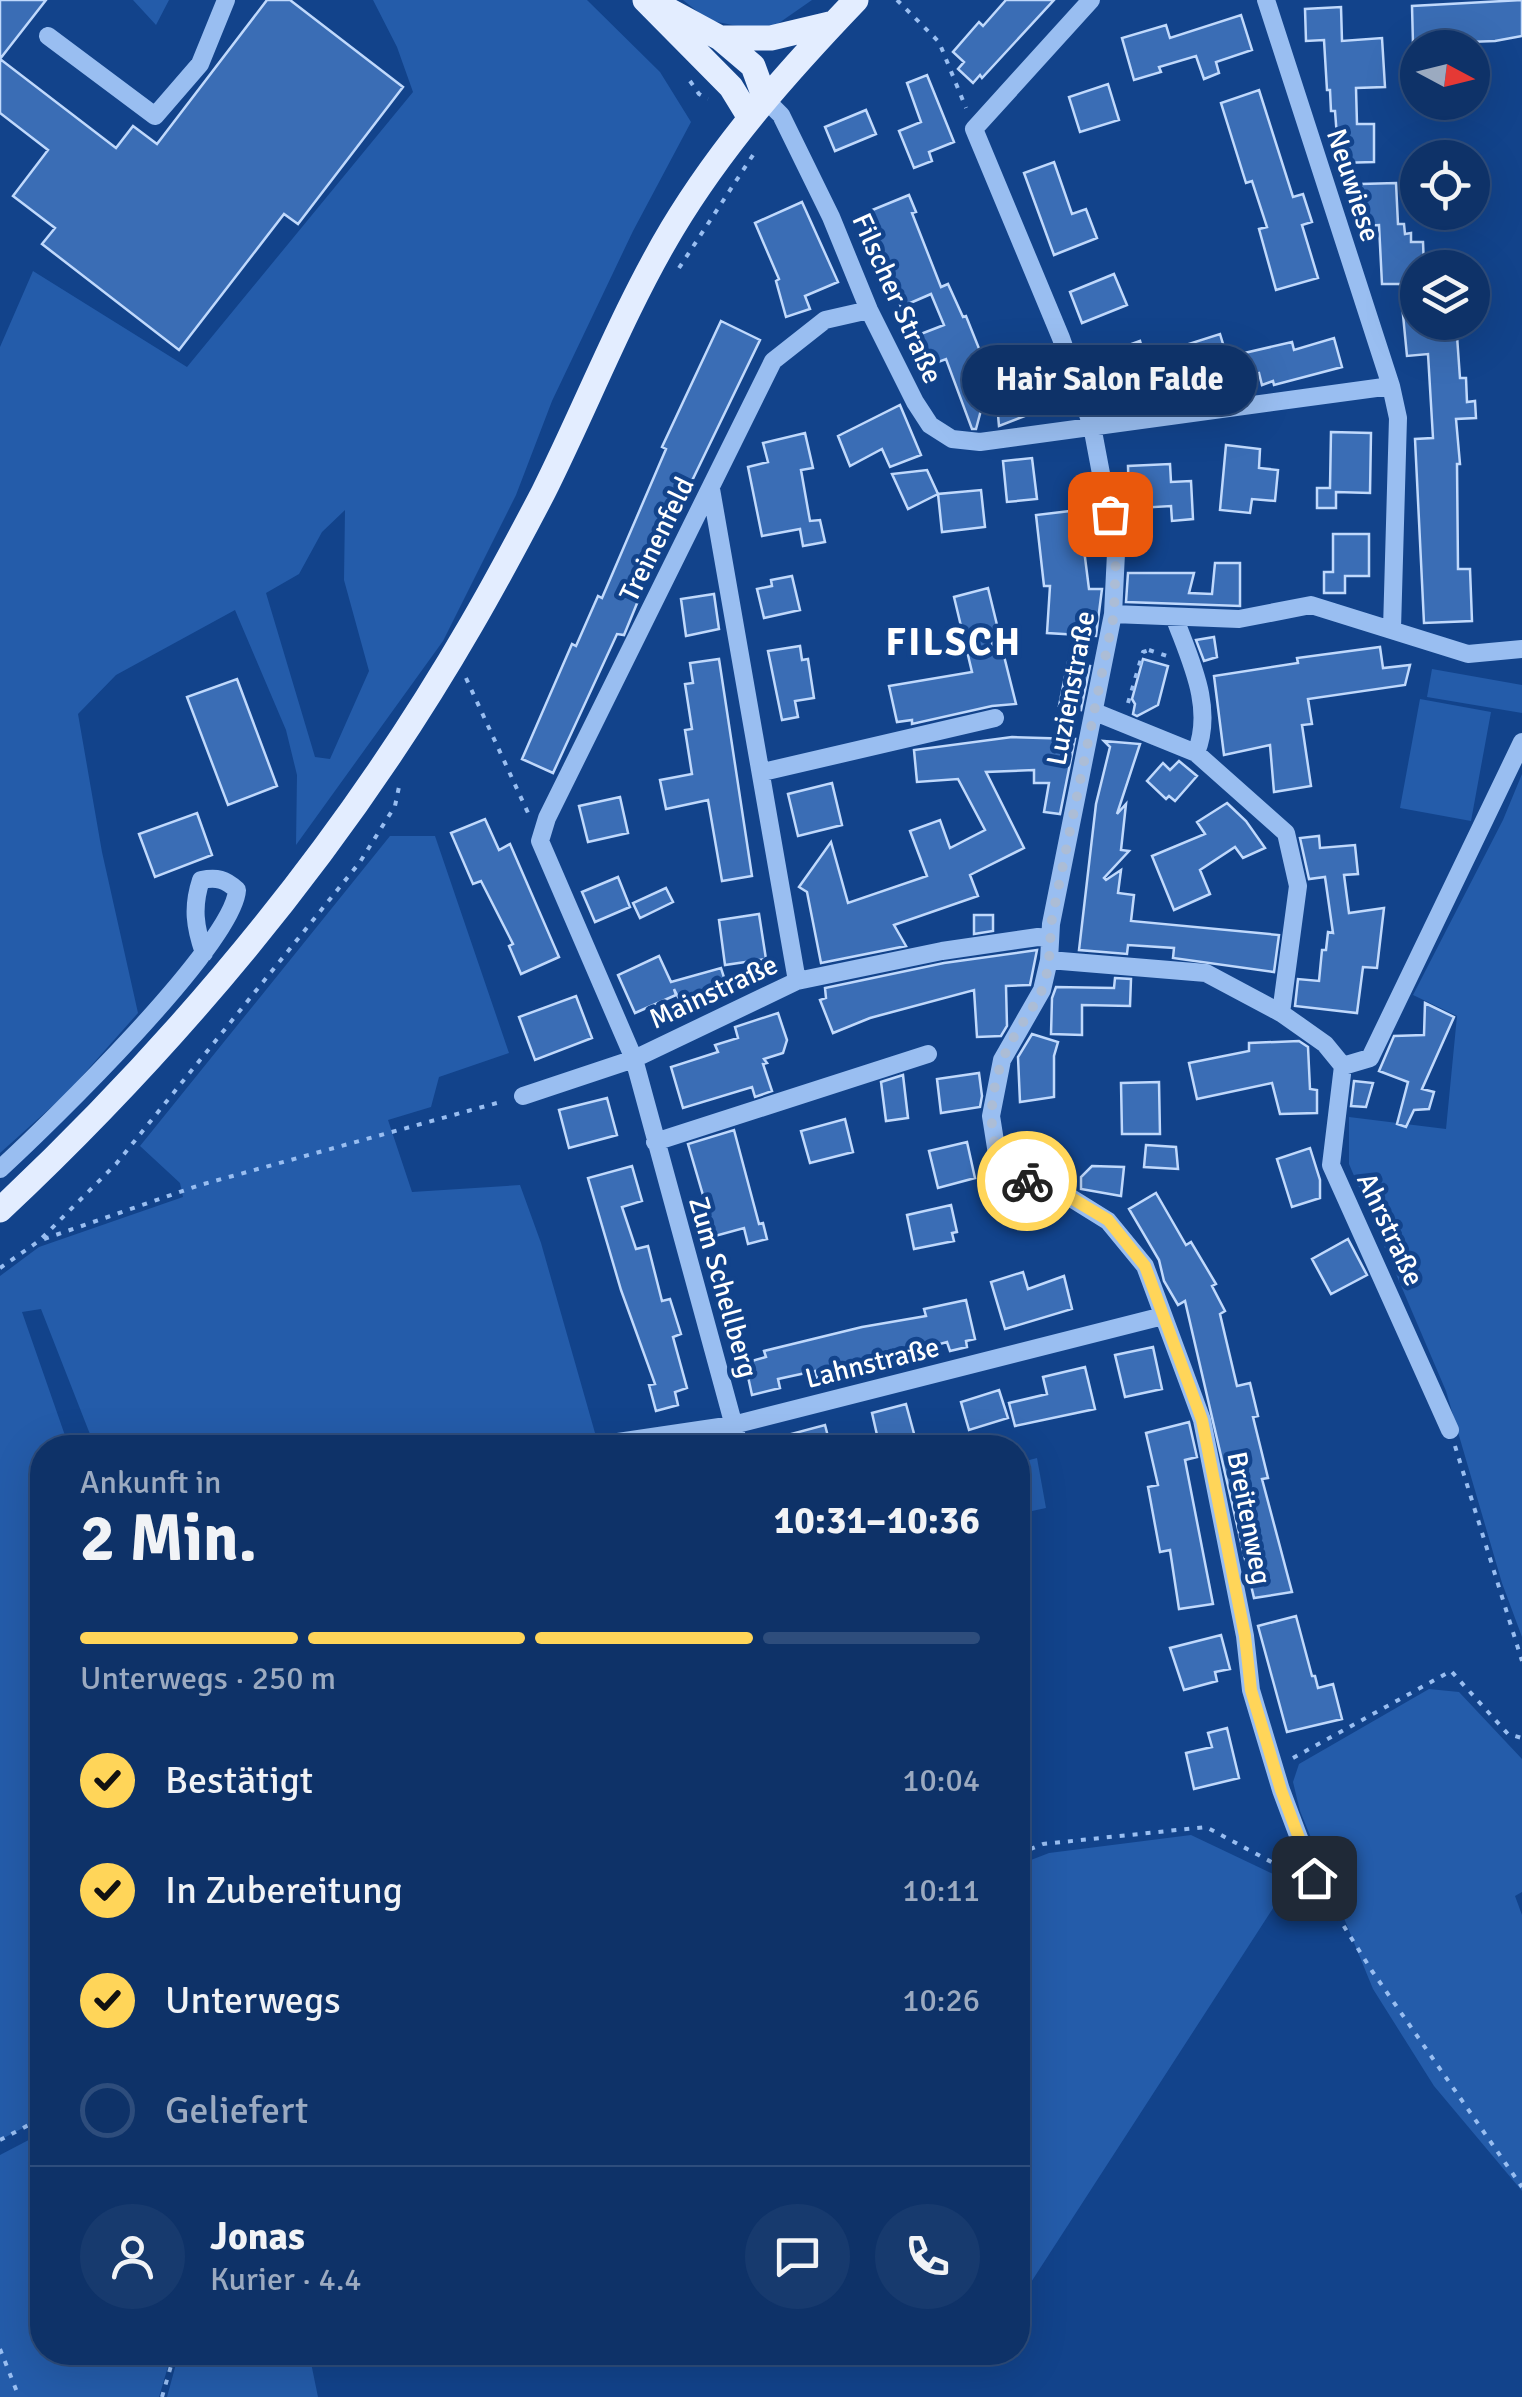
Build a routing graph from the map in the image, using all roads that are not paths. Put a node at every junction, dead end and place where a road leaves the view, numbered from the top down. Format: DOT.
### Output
graph roads {
  1 [pos="226,0"];
  2 [pos="648,0"];
  3 [pos="856,0"];
  4 [pos="1090,0"];
  5 [pos="1266,0"];
  6 [pos="834,23"];
  7 [pos="48,36"];
  8 [pos="720,38"];
  9 [pos="765,111"];
  10 [pos="869,310"];
  11 [pos="1391,386"];
  12 [pos="1092,426"];
  13 [pos="711,489"];
  14 [pos="1114,614"];
  15 [pos="1175,619"];
  16 [pos="1392,629"];
  17 [pos="1522,649"];
  18 [pos="1094,712"];
  19 [pos="995,718"];
  20 [pos="1522,742"];
  21 [pos="1196,752"];
  22 [pos="763,772"];
  23 [pos="540,840"];
  24 [pos="1050,938"];
  25 [pos="204,953"];
  26 [pos="1049,960"];
  27 [pos="797,981"];
  28 [pos="1281,1013"];
  29 [pos="928,1054"];
  30 [pos="634,1059"];
  31 [pos="1343,1066"];
  32 [pos="523,1096"];
  33 [pos="655,1142"];
  34 [pos="0,1169"];
  35 [pos="0,1210"];
  36 [pos="1163,1316"];
  37 [pos="734,1426"];
  38 [pos="1450,1430"];
  39 [pos="670,1435"];
  40 [pos="736,1435"];
  41 [pos="1314,1878"];
  1 -- 7 [label="street"];
  2 -- 8 [label="main road"];
  2 -- 9 [label="main road"];
  3 -- 6 [label="main road"];
  4 -- 12 [label="street, Luzienstraße"];
  5 -- 11 [label="street, Neuwiese"];
  6 -- 8 [label="main road"];
  6 -- 9 [label="main road"];
  8 -- 9 [label="main road"];
  9 -- 10 [label="street, Filscher Straße"];
  9 -- 35 [label="main road"];
  10 -- 12 [label="street, Filscher Straße"];
  10 -- 13 [label="street, Treinenfeld"];
  11 -- 12 [label="street"];
  11 -- 16 [label="street, Neuwiese"];
  12 -- 14 [label="street, Luzienstraße"];
  13 -- 22 [label="street"];
  13 -- 23 [label="street, Treinenfeld"];
  14 -- 15 [label="street"];
  14 -- 18 [label="street, Luzienstraße"];
  15 -- 16 [label="street"];
  15 -- 21 [label="street"];
  16 -- 17 [label="street"];
  18 -- 21 [label="street"];
  18 -- 24 [label="street, Luzienstraße"];
  19 -- 22 [label="street"];
  20 -- 31 [label="street"];
  21 -- 28 [label="street"];
  22 -- 27 [label="street"];
  23 -- 30 [label="street, Zum Schellberg"];
  24 -- 26 [label="street, Luzienstraße"];
  24 -- 27 [label="street, Mainstraße"];
  25 -- 34 [label="street"];
  26 -- 28 [label="street"];
  26 -- 36 [label="street, Breitenweg"];
  27 -- 30 [label="street, Mainstraße"];
  28 -- 31 [label="street"];
  29 -- 33 [label="street"];
  30 -- 32 [label="street, Mainstraße"];
  30 -- 33 [label="street, Zum Schellberg"];
  31 -- 38 [label="street, Ahrstraße"];
  33 -- 37 [label="street, Zum Schellberg"];
  36 -- 37 [label="street, Lahnstraße"];
  36 -- 41 [label="street, Breitenweg"];
  37 -- 39 [label="street, Lahnstraße"];
  37 -- 40 [label="street, Zum Schellberg"];
}
